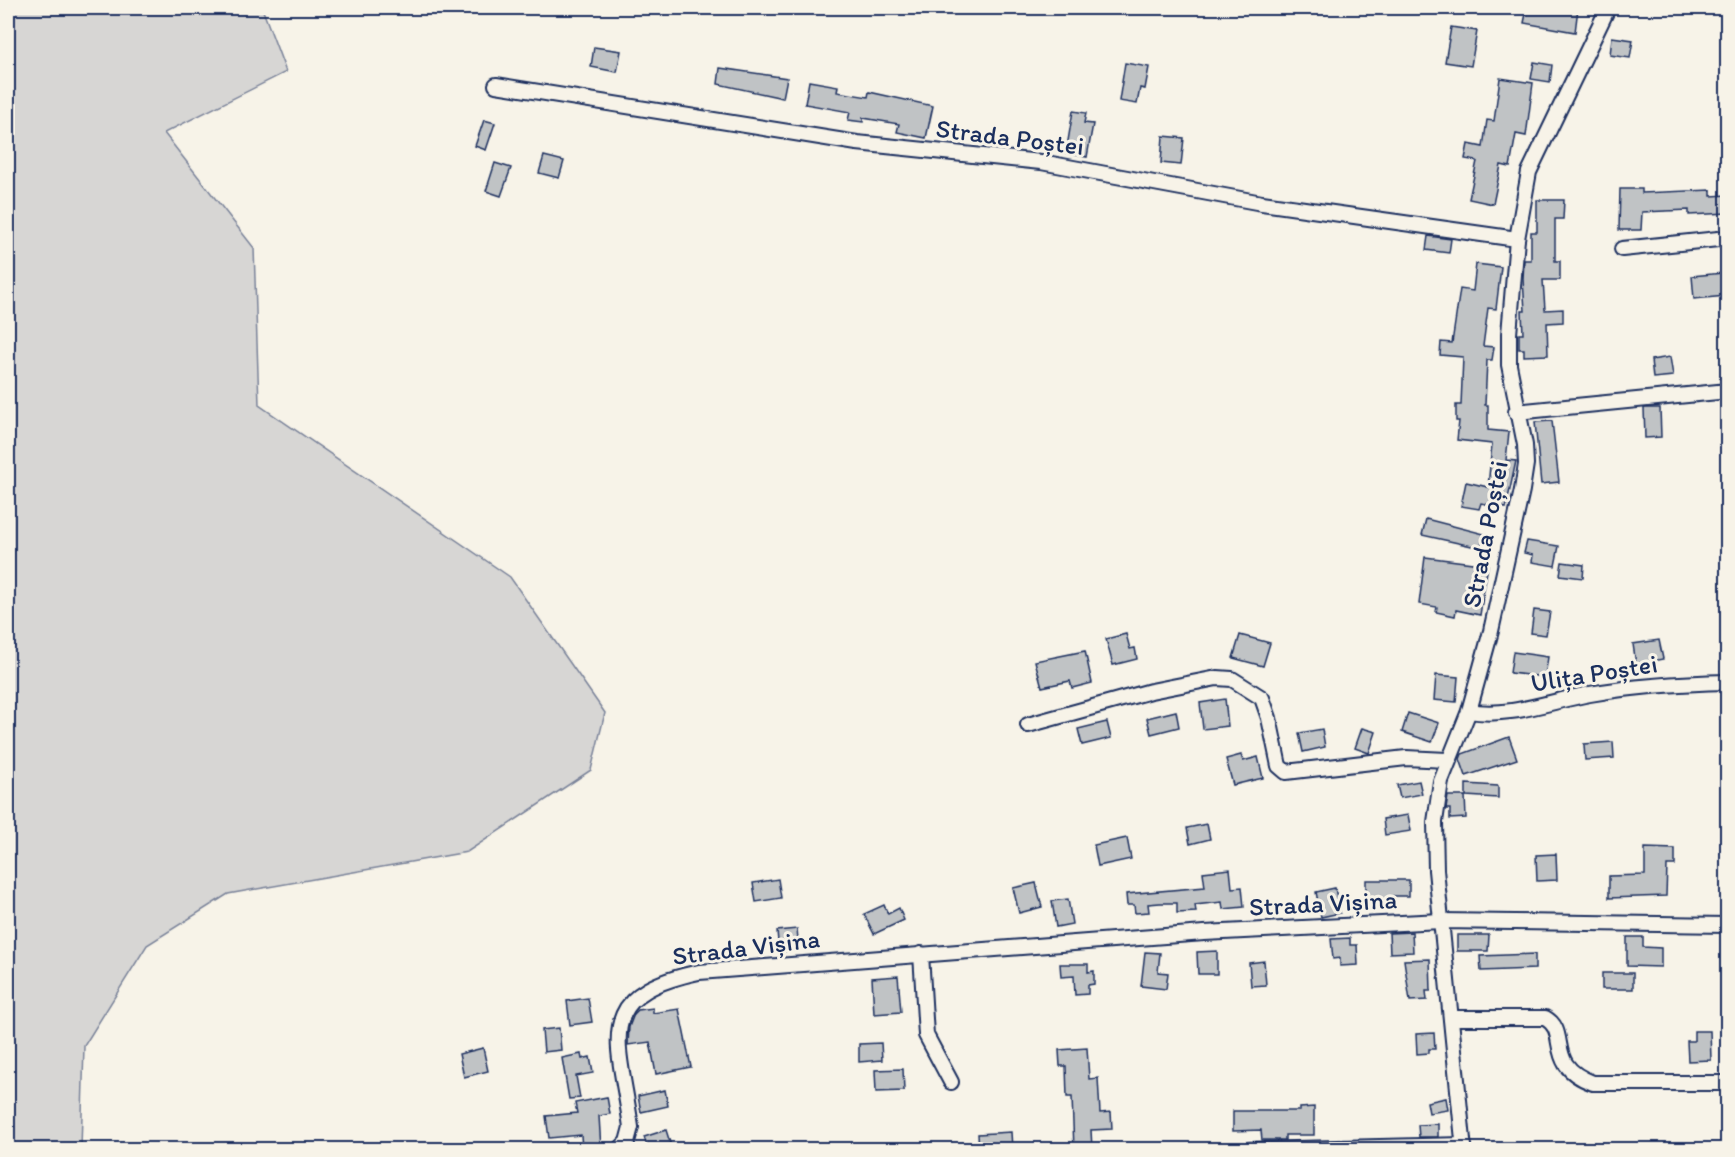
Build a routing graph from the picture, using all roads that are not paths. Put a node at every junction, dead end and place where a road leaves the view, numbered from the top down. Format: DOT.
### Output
graph roads {
  1 [pos="1608,8"];
  2 [pos="496,85"];
  3 [pos="1728,238"];
  4 [pos="1517,239"];
  5 [pos="1622,249"];
  6 [pos="1728,391"];
  7 [pos="1516,412"];
  8 [pos="1728,682"];
  9 [pos="1469,711"];
  10 [pos="1028,725"];
  11 [pos="1447,760"];
  12 [pos="1441,921"];
  13 [pos="1728,926"];
  14 [pos="921,954"];
  15 [pos="1451,1018"];
  16 [pos="951,1082"];
  17 [pos="1728,1083"];
  18 [pos="1464,1147"];
  19 [pos="619,1149"];
  20 [pos="1250,1149"];
  1 -- 4 [label="street, Strada Poștei"];
  2 -- 4 [label="street, Strada Poștei"];
  3 -- 5 [label="street"];
  4 -- 7 [label="street, Strada Poștei"];
  6 -- 7 [label="street"];
  7 -- 9 [label="street, Strada Poștei"];
  8 -- 9 [label="street, Ulița Poștei"];
  9 -- 11 [label="street, Strada Poștei"];
  10 -- 11 [label="street"];
  11 -- 12 [label="street, Strada Poștei"];
  12 -- 13 [label="street, Strada Vișina"];
  12 -- 14 [label="street, Strada Vișina"];
  12 -- 15 [label="street, Strada Poștei"];
  14 -- 16 [label="street"];
  14 -- 19 [label="street, Strada Vișina"];
  15 -- 17 [label="street"];
  15 -- 18 [label="street, Strada Poștei"];
  18 -- 20 [label="street, Strada Poștei"];
}
